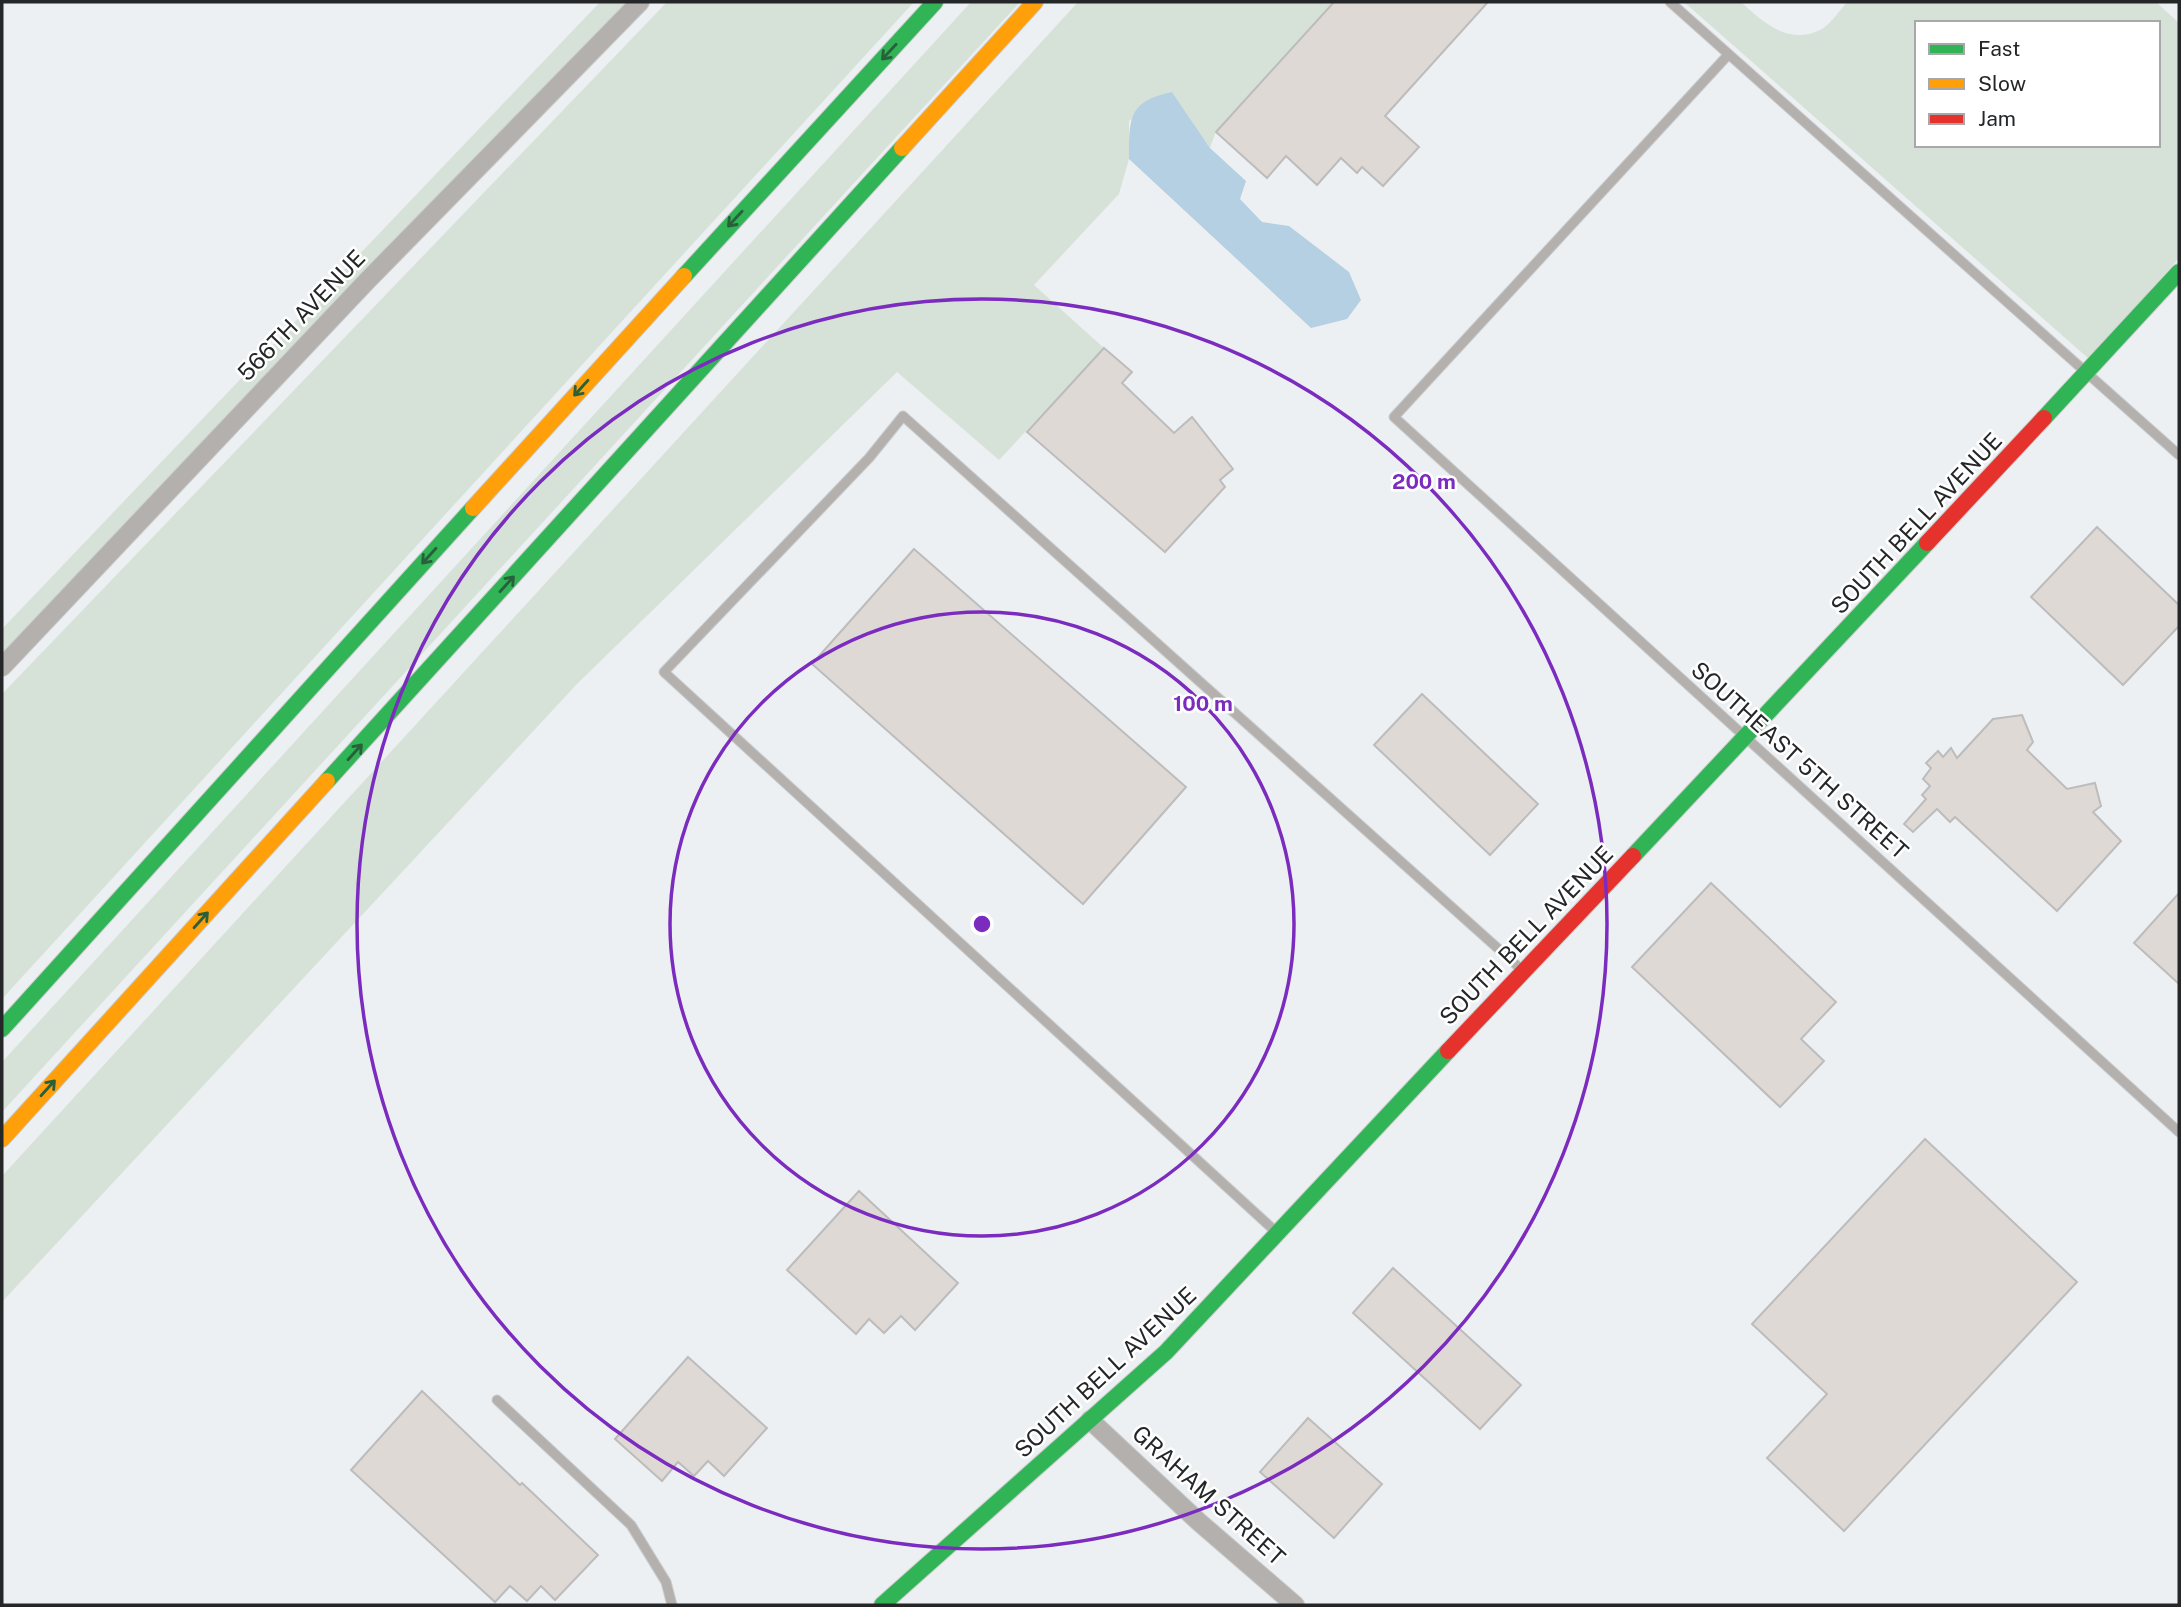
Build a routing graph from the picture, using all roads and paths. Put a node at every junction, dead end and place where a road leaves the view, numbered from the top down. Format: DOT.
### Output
graph roads {
  1 [pos="640,2"];
  2 [pos="935,2"];
  3 [pos="1035,2"];
  4 [pos="1670,2"];
  5 [pos="1728,55"];
  6 [pos="2179,272"];
  7 [pos="2087,372"];
  8 [pos="2179,455"];
  9 [pos="2,667"];
  10 [pos="1747,738"];
  11 [pos="1523,971"];
  12 [pos="2,1029"];
  13 [pos="2179,1132"];
  14 [pos="2,1139"];
  15 [pos="1278,1233"];
  16 [pos="496,1400"];
  17 [pos="1090,1420"];
  18 [pos="672,1605"];
  19 [pos="882,1605"];
  20 [pos="1295,1605"];
  1 -- 9 [label="street, 566TH AVENUE"];
  2 -- 12 [label="main road, one-way"];
  14 -- 3 [label="main road, one-way"];
  4 -- 5 [label="lane"];
  5 -- 7 [label="lane"];
  5 -- 10 [label="lane, SOUTHEAST 5TH STREET"];
  6 -- 7 [label="main road, SOUTH BELL AVENUE"];
  7 -- 8 [label="lane"];
  7 -- 10 [label="main road, SOUTH BELL AVENUE"];
  10 -- 11 [label="main road, SOUTH BELL AVENUE"];
  10 -- 13 [label="lane, SOUTHEAST 5TH STREET"];
  11 -- 15 [label="main road, SOUTH BELL AVENUE"];
  11 -- 15 [label="lane"];
  15 -- 17 [label="main road, SOUTH BELL AVENUE"];
  16 -- 18 [label="lane"];
  17 -- 19 [label="main road, SOUTH BELL AVENUE"];
  17 -- 20 [label="street, GRAHAM STREET"];
}
